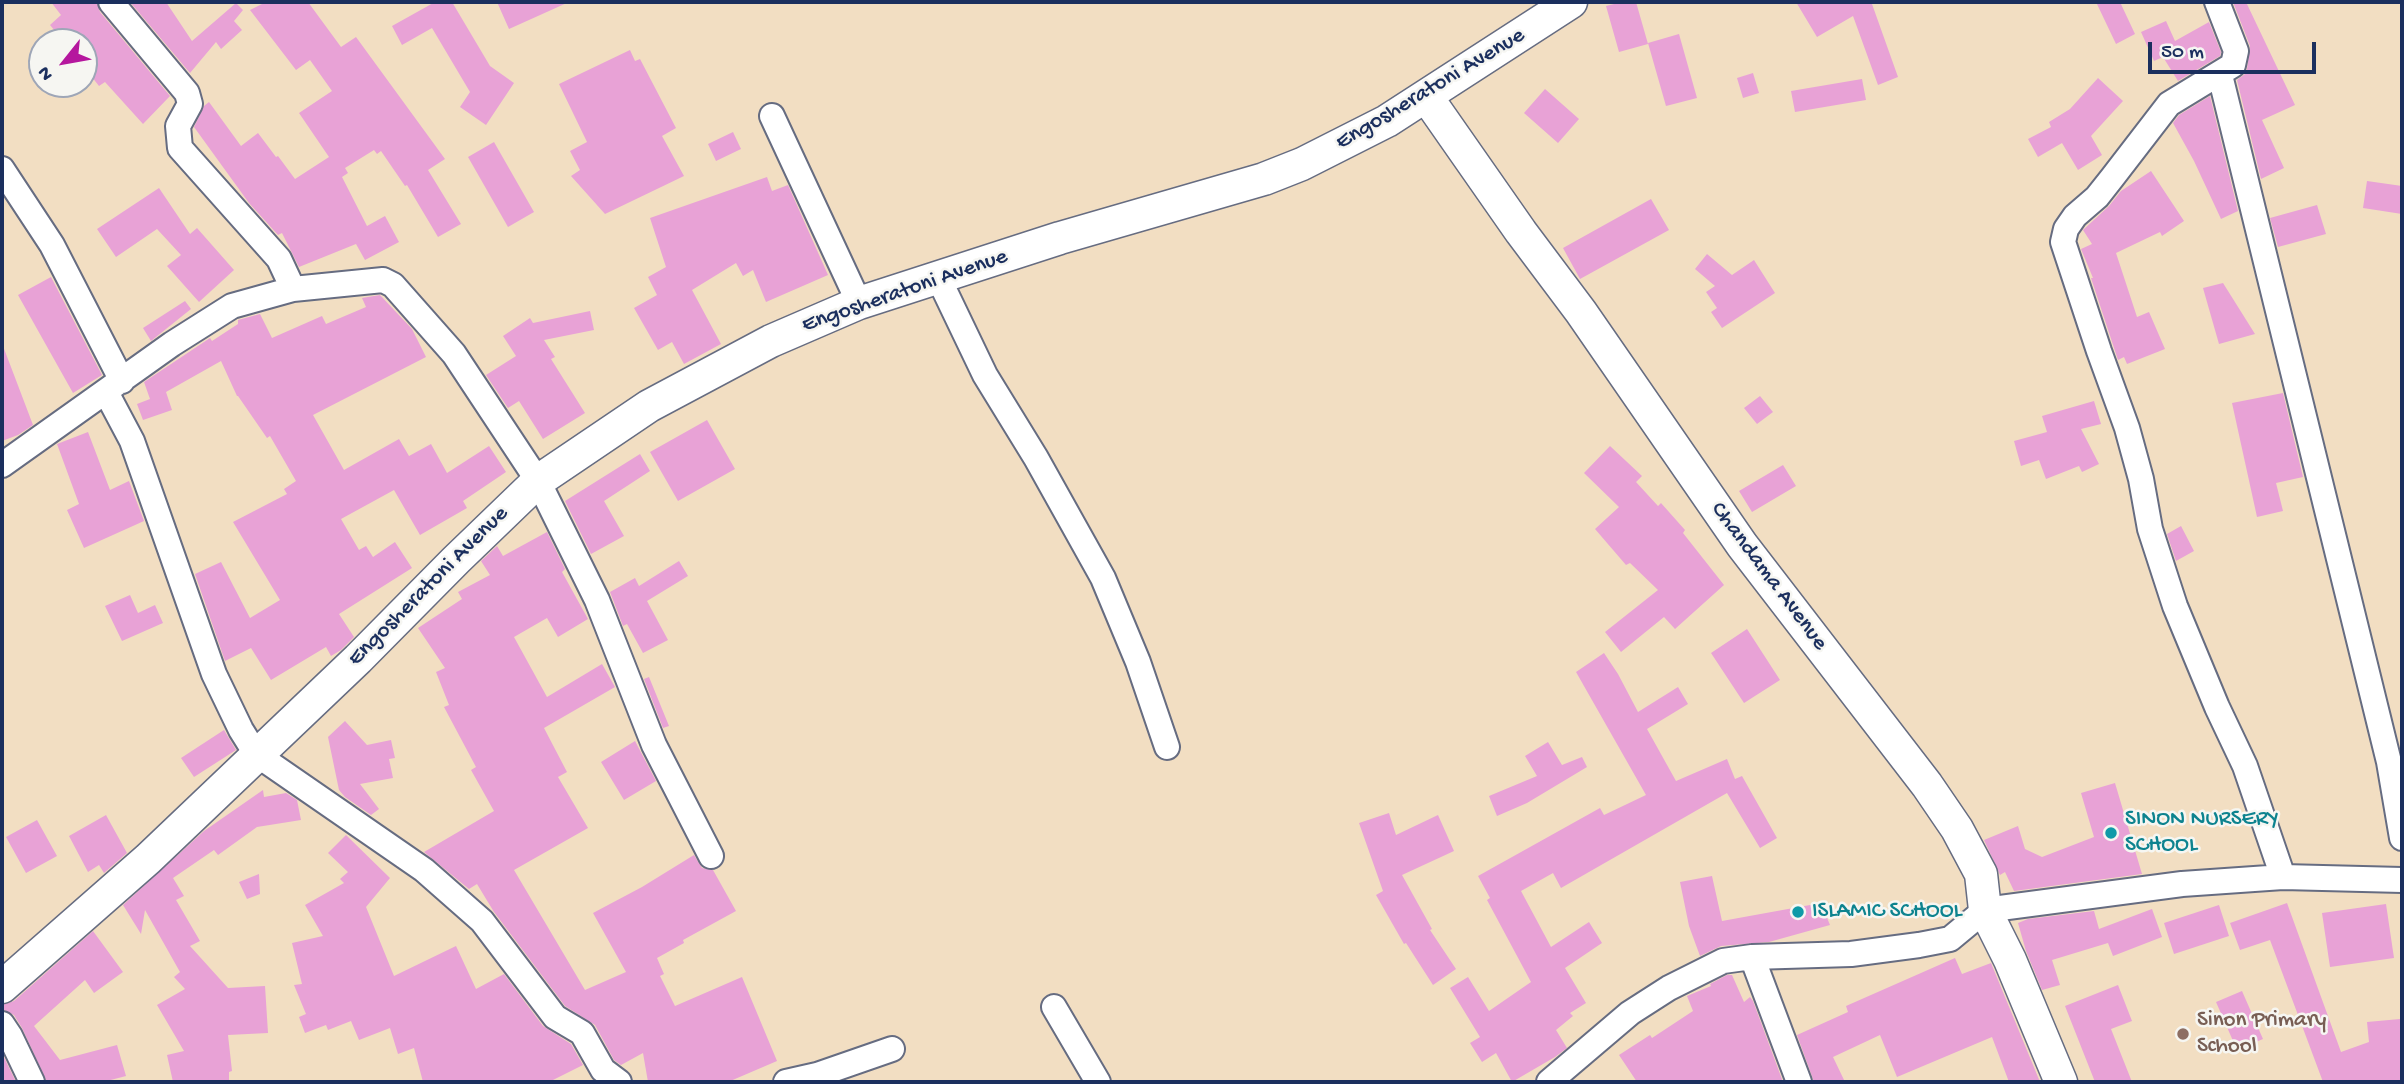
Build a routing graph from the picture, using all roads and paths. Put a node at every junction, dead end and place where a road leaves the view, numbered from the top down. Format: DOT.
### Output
graph roads {
  1 [pos="111,2"];
  2 [pos="1571,2"];
  3 [pos="2217,2"];
  4 [pos="2220,75"];
  5 [pos="1426,96"];
  6 [pos="772,117"];
  7 [pos="2,169"];
  8 [pos="937,278"];
  9 [pos="293,289"];
  10 [pos="859,303"];
  11 [pos="114,386"];
  12 [pos="2,465"];
  13 [pos="538,481"];
  14 [pos="1167,747"];
  15 [pos="257,754"];
  16 [pos="2402,838"];
  17 [pos="711,856"];
  18 [pos="2283,877"];
  19 [pos="2402,880"];
  20 [pos="1985,910"];
  21 [pos="1752,957"];
  22 [pos="2,987"];
  23 [pos="1055,1007"];
  24 [pos="2,1024"];
  25 [pos="892,1049"];
  26 [pos="32,1082"];
  27 [pos="619,1082"];
  28 [pos="786,1082"];
  29 [pos="1098,1082"];
  30 [pos="1549,1082"];
  31 [pos="1799,1082"];
  32 [pos="2061,1082"];
  1 -- 9 [label="street"];
  2 -- 5 [label="street, Engosheratoni Avenue"];
  3 -- 4 [label="street"];
  4 -- 16 [label="street"];
  4 -- 18 [label="street"];
  5 -- 8 [label="street, Engosheratoni Avenue"];
  5 -- 20 [label="street, Chandama Avenue"];
  6 -- 10 [label="street"];
  7 -- 11 [label="street"];
  8 -- 10 [label="street, Engosheratoni Avenue"];
  8 -- 14 [label="street"];
  9 -- 11 [label="street"];
  9 -- 13 [label="street"];
  10 -- 13 [label="street, Engosheratoni Avenue"];
  11 -- 12 [label="street"];
  11 -- 15 [label="street"];
  13 -- 15 [label="street, Engosheratoni Avenue"];
  13 -- 17 [label="street"];
  15 -- 22 [label="street, Engosheratoni Avenue"];
  15 -- 27 [label="street"];
  18 -- 19 [label="street"];
  18 -- 20 [label="street"];
  20 -- 21 [label="street"];
  20 -- 32 [label="street, Chandama Avenue"];
  21 -- 30 [label="street"];
  21 -- 31 [label="street"];
  23 -- 29 [label="street"];
  24 -- 26 [label="street"];
  25 -- 28 [label="street"];
}
